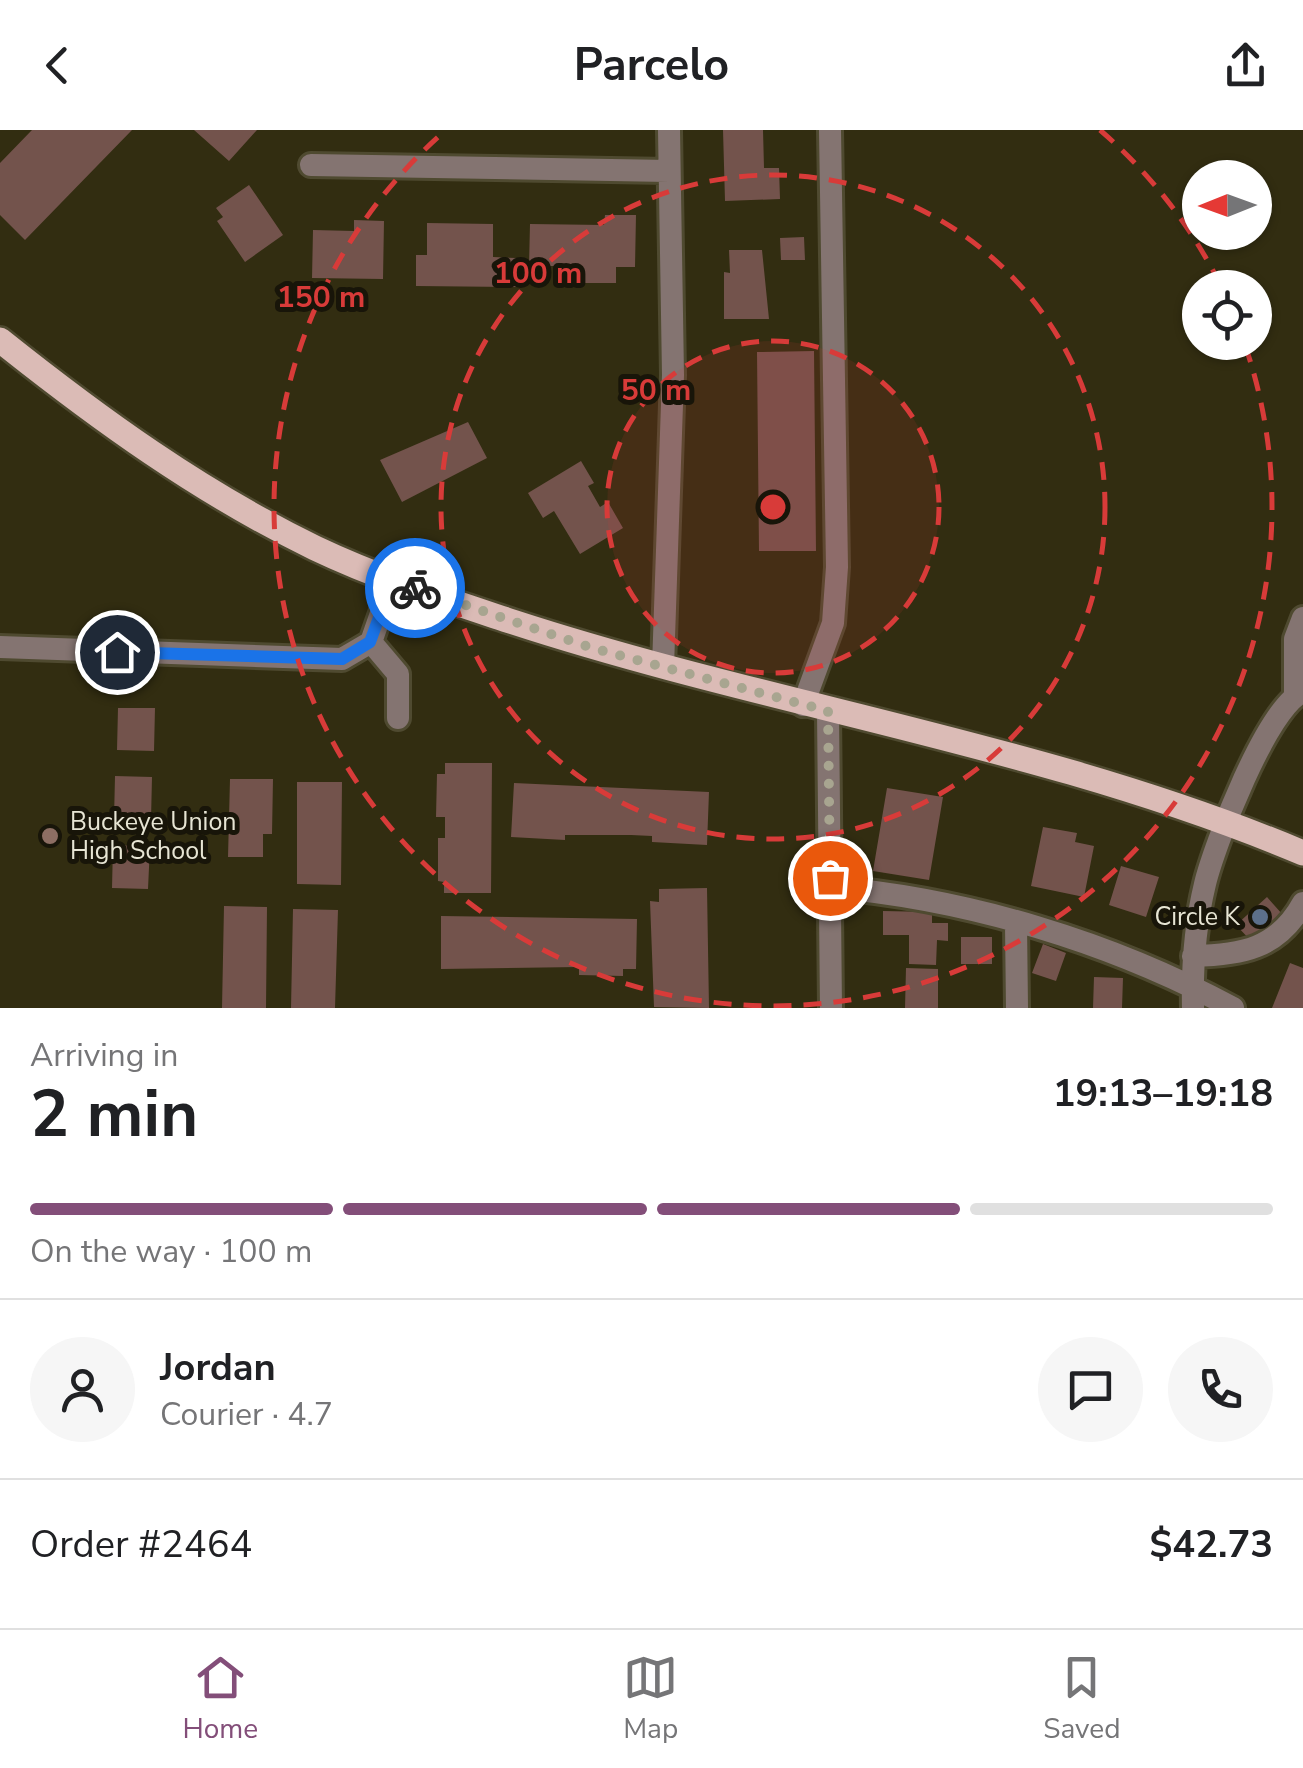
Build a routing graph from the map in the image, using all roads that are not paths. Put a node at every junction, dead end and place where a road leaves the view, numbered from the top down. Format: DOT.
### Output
graph roads {
  1 [pos="669,130"];
  2 [pos="830,130"];
  3 [pos="311,165"];
  4 [pos="670,171"];
  5 [pos="0,340"];
  6 [pos="393,579"];
  7 [pos="1303,618"];
  8 [pos="370,642"];
  9 [pos="0,647"];
  10 [pos="664,667"];
  11 [pos="1299,694"];
  12 [pos="816,708"];
  13 [pos="398,718"];
  14 [pos="1229,822"];
  15 [pos="1303,853"];
  16 [pos="830,887"];
  17 [pos="1303,904"];
  18 [pos="1016,924"];
  19 [pos="1296,929"];
  20 [pos="1193,956"];
  21 [pos="1193,997"];
  22 [pos="831,1008"];
  23 [pos="1017,1008"];
  24 [pos="1233,1008"];
  1 -- 4 [label="street"];
  2 -- 12 [label="street"];
  3 -- 4 [label="street"];
  4 -- 10 [label="street"];
  5 -- 6 [label="main road"];
  6 -- 8 [label="street"];
  6 -- 10 [label="main road"];
  7 -- 11 [label="street"];
  8 -- 9 [label="street"];
  8 -- 13 [label="street"];
  10 -- 12 [label="main road"];
  11 -- 14 [label="street"];
  12 -- 14 [label="main road"];
  12 -- 16 [label="street"];
  14 -- 15 [label="main road"];
  14 -- 20 [label="street"];
  16 -- 18 [label="street"];
  16 -- 22 [label="street"];
  17 -- 19 [label="street"];
  18 -- 21 [label="street"];
  18 -- 23 [label="street"];
  19 -- 20 [label="street"];
  20 -- 21 [label="street"];
  21 -- 24 [label="street"];
}
